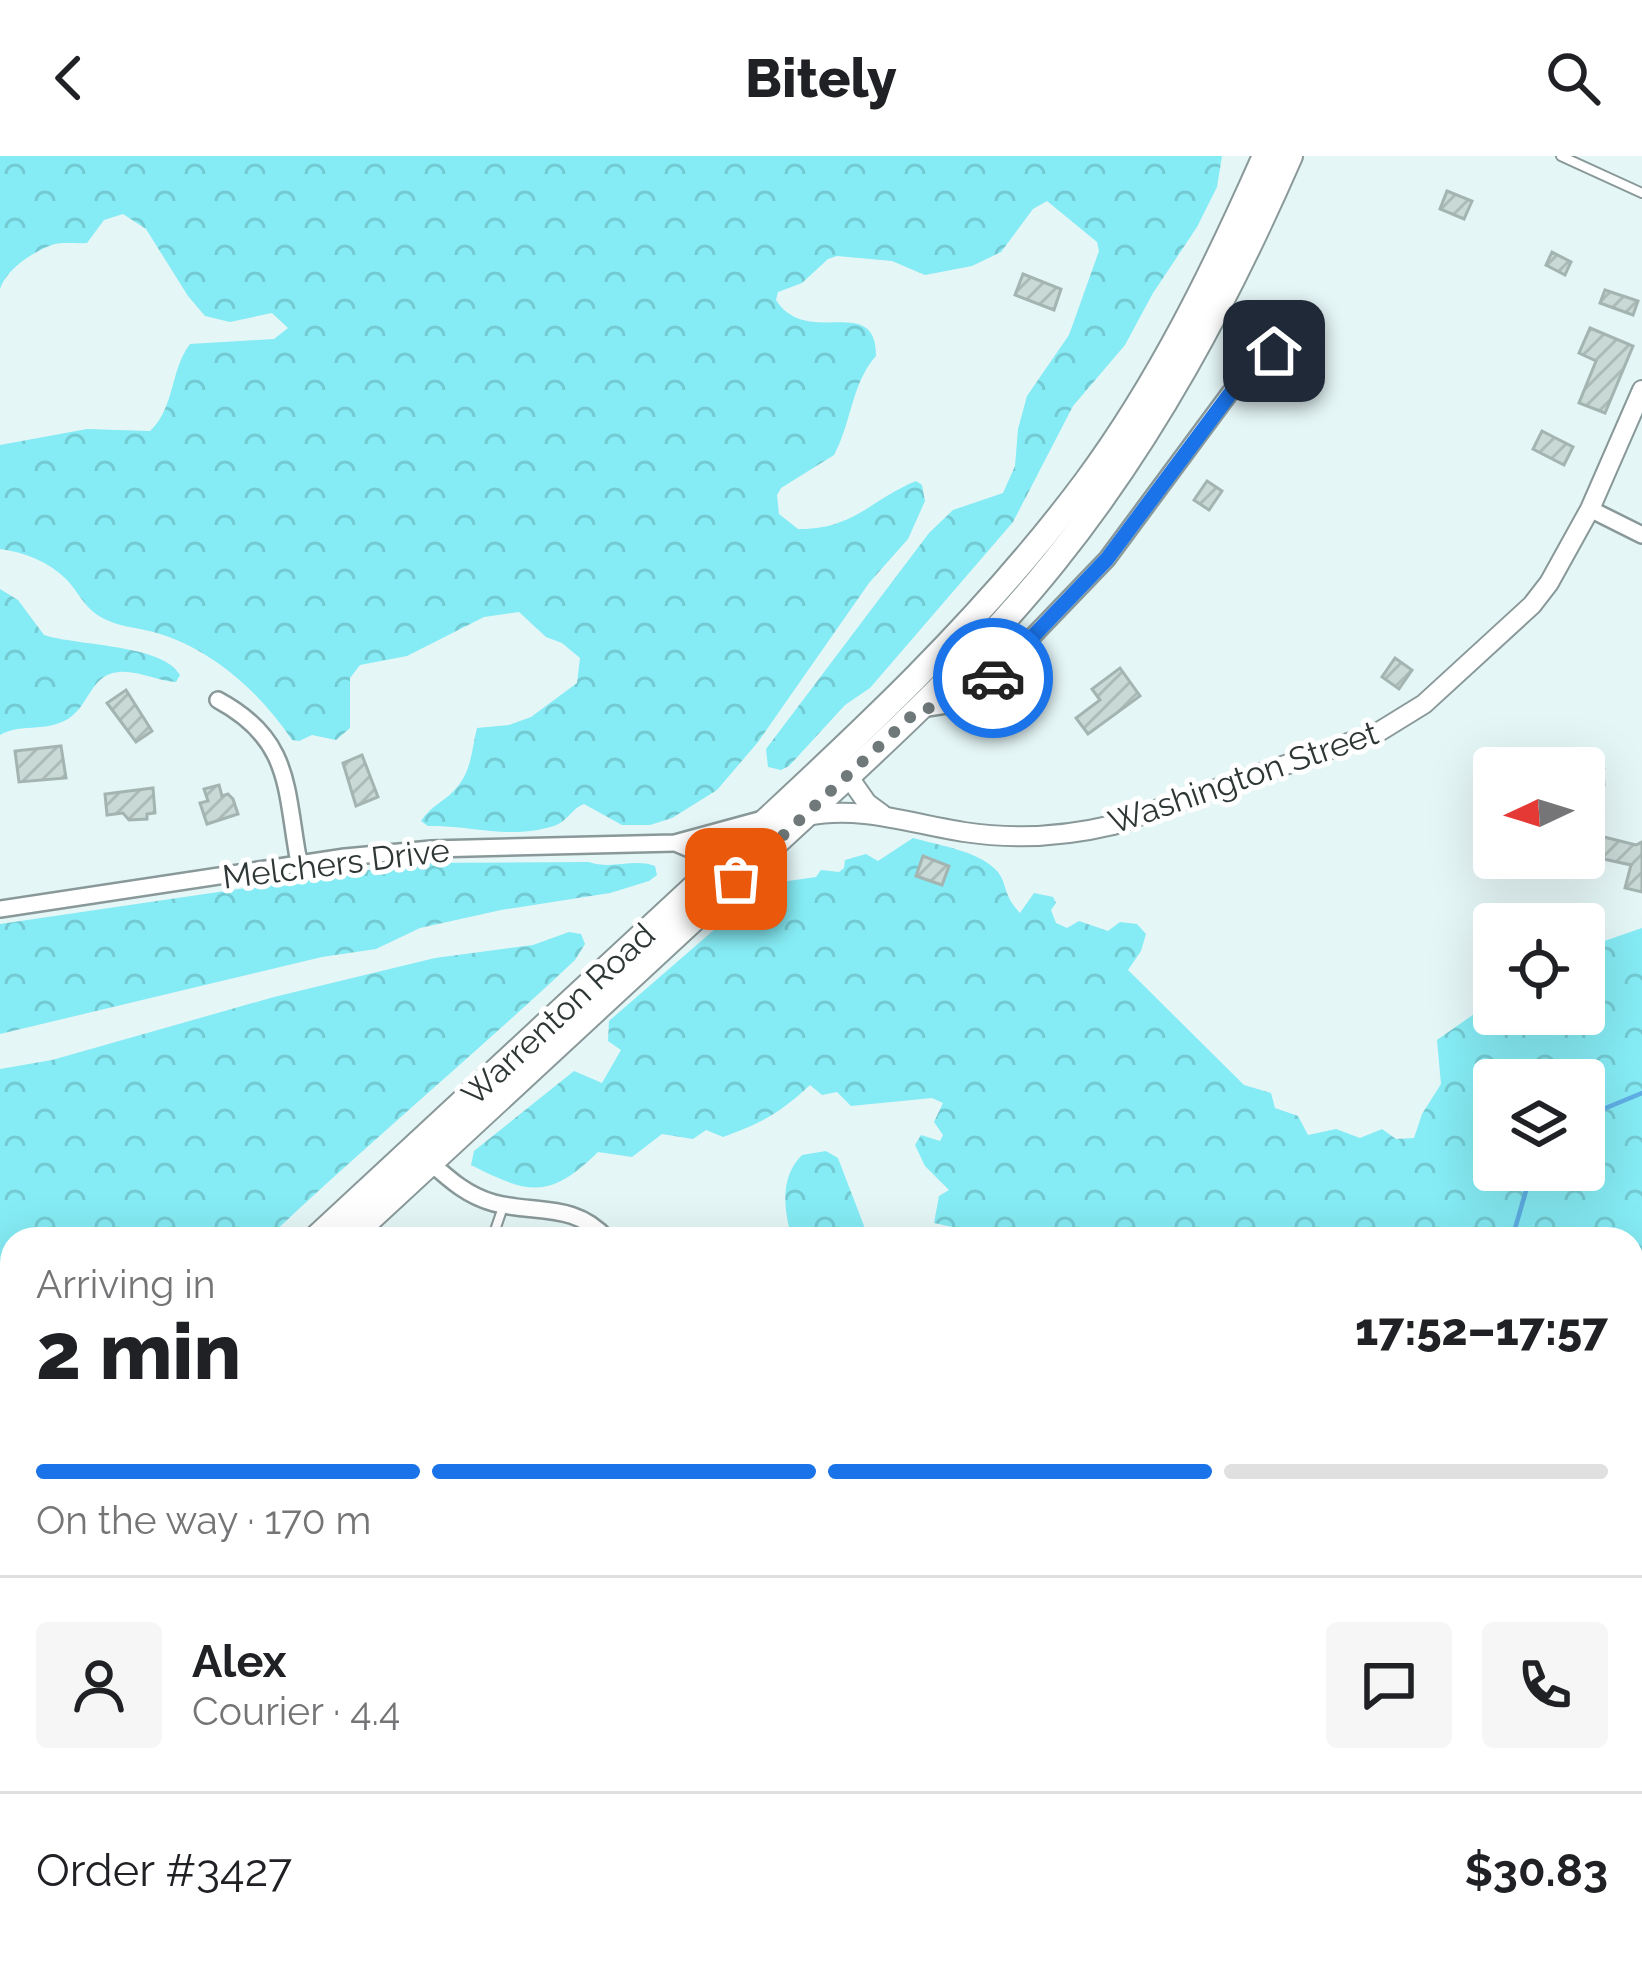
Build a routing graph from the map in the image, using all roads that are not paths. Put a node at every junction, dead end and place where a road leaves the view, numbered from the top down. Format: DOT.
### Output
graph roads {
  1 [pos="1265,156"];
  2 [pos="1290,156"];
  3 [pos="1561,156"];
  4 [pos="1642,193"];
  5 [pos="1274,351"];
  6 [pos="1642,390"];
  7 [pos="1590,509"];
  8 [pos="1642,535"];
  9 [pos="218,700"];
  10 [pos="918,710"];
  11 [pos="848,776"];
  12 [pos="804,816"];
  13 [pos="886,816"];
  14 [pos="771,817"];
  15 [pos="675,844"];
  16 [pos="299,863"];
  17 [pos="715,868"];
  18 [pos="0,909"];
  19 [pos="431,1163"];
  20 [pos="503,1205"];
  21 [pos="328,1227"];
  22 [pos="361,1227"];
  23 [pos="496,1227"];
  24 [pos="592,1227"];
  1 -- 14 [label="main road, Warrenton Road"];
  2 -- 10 [label="main road, Warrenton Road"];
  3 -- 4 [label="lane"];
  5 -- 10 [label="street"];
  6 -- 7 [label="street, Washington Street"];
  7 -- 8 [label="street"];
  7 -- 13 [label="street, Washington Street"];
  9 -- 16 [label="street"];
  10 -- 11 [label="main road, Warrenton Road"];
  11 -- 12 [label="main road, Warrenton Road"];
  11 -- 13 [label="street"];
  12 -- 13 [label="street, Washington Street"];
  12 -- 19 [label="main road, Warrenton Road"];
  14 -- 15 [label="street, Melchers Drive"];
  14 -- 17 [label="main road, Warrenton Road"];
  15 -- 16 [label="street, Melchers Drive"];
  15 -- 17 [label="street"];
  16 -- 18 [label="street, Melchers Drive"];
  17 -- 21 [label="main road, Warrenton Road"];
  19 -- 20 [label="street"];
  19 -- 22 [label="main road, Warrenton Road"];
  20 -- 23 [label="lane"];
  20 -- 24 [label="street"];
}
